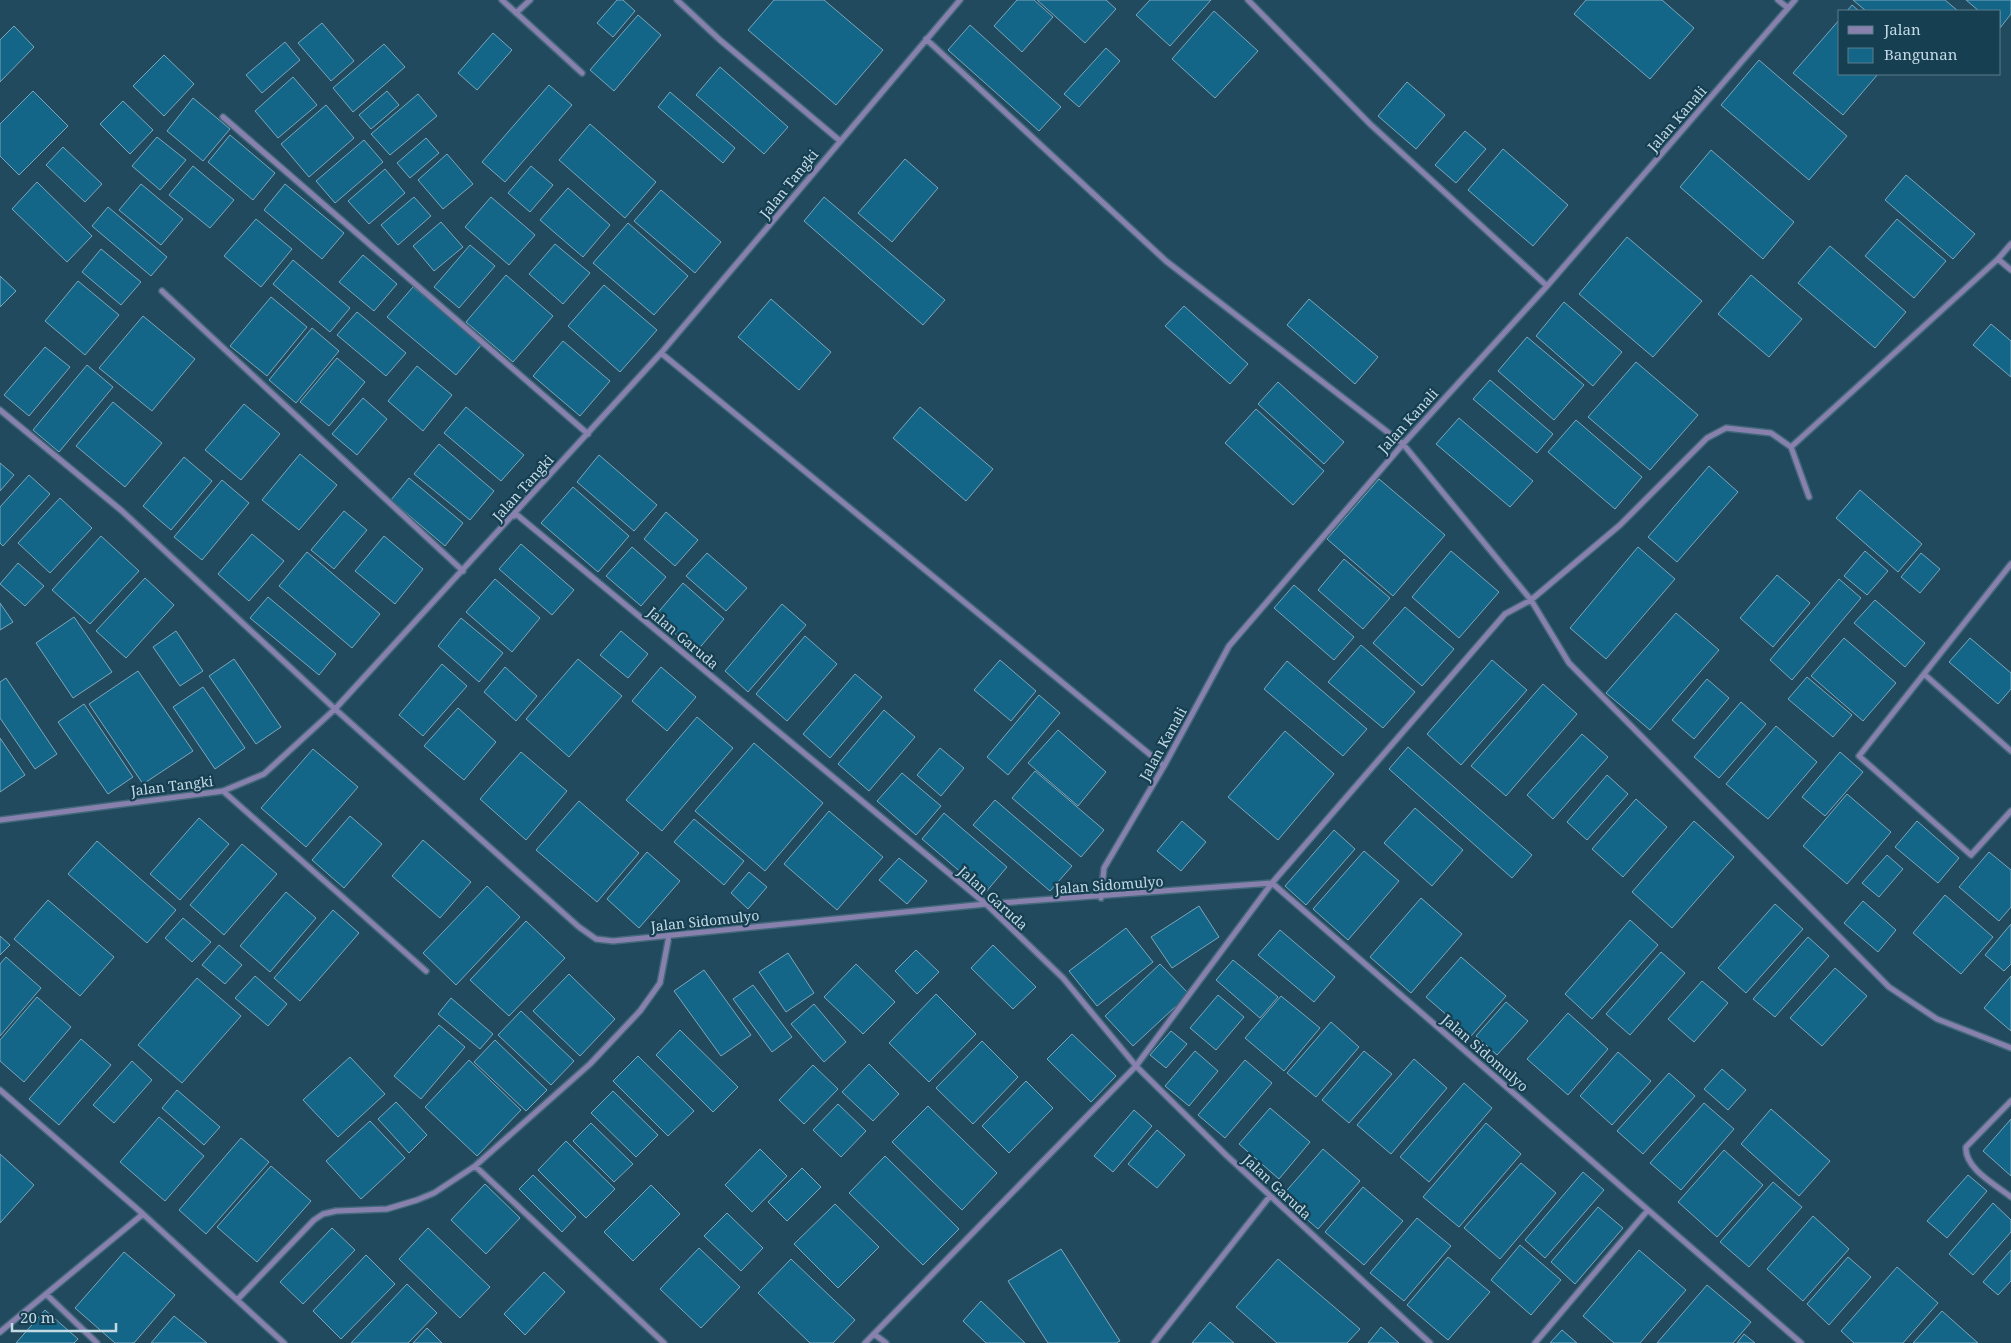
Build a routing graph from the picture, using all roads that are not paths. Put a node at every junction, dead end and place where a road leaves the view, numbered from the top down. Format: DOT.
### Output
graph roads {
  1 [pos="502,0"];
  2 [pos="530,0"];
  3 [pos="676,0"];
  4 [pos="960,0"];
  5 [pos="1248,0"];
  6 [pos="1778,0"];
  7 [pos="1795,0"];
  8 [pos="1788,8"];
  9 [pos="516,13"];
  10 [pos="926,39"];
  11 [pos="582,73"];
  12 [pos="223,117"];
  13 [pos="839,140"];
  14 [pos="2011,244"];
  15 [pos="1998,259"];
  16 [pos="2011,270"];
  17 [pos="1546,286"];
  18 [pos="162,291"];
  19 [pos="661,353"];
  20 [pos="0,410"];
  21 [pos="588,434"];
  22 [pos="1402,444"];
  23 [pos="1791,447"];
  24 [pos="1809,497"];
  25 [pos="508,522"];
  26 [pos="2011,564"];
  27 [pos="463,570"];
  28 [pos="1531,600"];
  29 [pos="1924,674"];
  30 [pos="335,709"];
  31 [pos="2011,752"];
  32 [pos="1164,766"];
  33 [pos="223,791"];
  34 [pos="2011,812"];
  35 [pos="0,820"];
  36 [pos="1272,883"];
  37 [pos="1100,898"];
  38 [pos="986,904"];
  39 [pos="669,936"];
  40 [pos="426,971"];
  41 [pos="2011,1048"];
  42 [pos="1136,1066"];
  43 [pos="0,1090"];
  44 [pos="2011,1101"];
  45 [pos="475,1166"];
  46 [pos="1270,1196"];
  47 [pos="2011,1197"];
  48 [pos="1648,1210"];
  49 [pos="143,1214"];
  50 [pos="46,1294"];
  51 [pos="237,1300"];
  52 [pos="0,1332"];
  53 [pos="874,1334"];
  54 [pos="97,1343"];
  55 [pos="284,1343"];
  56 [pos="664,1343"];
  57 [pos="865,1343"];
  58 [pos="886,1343"];
  59 [pos="1154,1343"];
  60 [pos="1430,1343"];
  61 [pos="1535,1343"];
  62 [pos="1801,1343"];
  1 -- 9 [label="street"];
  2 -- 9 [label="street"];
  3 -- 13 [label="street"];
  4 -- 10 [label="street, Jalan Tangki"];
  5 -- 17 [label="street"];
  6 -- 8 [label="street"];
  7 -- 8 [label="street, Jalan Kanali"];
  8 -- 17 [label="street, Jalan Kanali"];
  9 -- 11 [label="street"];
  10 -- 13 [label="street, Jalan Tangki"];
  10 -- 22 [label="street"];
  12 -- 21 [label="street"];
  13 -- 19 [label="street, Jalan Tangki"];
  14 -- 15 [label="street"];
  15 -- 16 [label="street"];
  15 -- 23 [label="street"];
  17 -- 22 [label="street, Jalan Kanali"];
  18 -- 27 [label="street"];
  19 -- 21 [label="street, Jalan Tangki"];
  19 -- 32 [label="street"];
  20 -- 30 [label="street, Jalan Sidomulyo"];
  21 -- 25 [label="street, Jalan Tangki"];
  22 -- 28 [label="street"];
  22 -- 32 [label="street, Jalan Kanali"];
  23 -- 24 [label="street"];
  23 -- 28 [label="street"];
  25 -- 27 [label="street, Jalan Tangki"];
  25 -- 38 [label="street, Jalan Garuda"];
  26 -- 29 [label="street"];
  27 -- 30 [label="street, Jalan Tangki"];
  28 -- 36 [label="street"];
  28 -- 41 [label="street"];
  29 -- 31 [label="street"];
  29 -- 34 [label="street"];
  30 -- 33 [label="street, Jalan Tangki"];
  30 -- 39 [label="street, Jalan Sidomulyo"];
  32 -- 37 [label="street, Jalan Kanali"];
  33 -- 35 [label="street, Jalan Tangki"];
  33 -- 40 [label="street"];
  36 -- 37 [label="street, Jalan Sidomulyo"];
  36 -- 42 [label="street"];
  36 -- 48 [label="street, Jalan Sidomulyo"];
  37 -- 38 [label="street, Jalan Sidomulyo"];
  38 -- 39 [label="street, Jalan Sidomulyo"];
  38 -- 42 [label="street, Jalan Garuda"];
  39 -- 45 [label="street"];
  42 -- 46 [label="street, Jalan Garuda"];
  42 -- 53 [label="street"];
  43 -- 49 [label="street"];
  44 -- 47 [label="street"];
  45 -- 51 [label="street"];
  45 -- 56 [label="street"];
  46 -- 59 [label="street"];
  46 -- 60 [label="street, Jalan Garuda"];
  48 -- 61 [label="street"];
  48 -- 62 [label="street, Jalan Sidomulyo"];
  49 -- 50 [label="street"];
  49 -- 51 [label="street"];
  50 -- 52 [label="street"];
  50 -- 54 [label="street"];
  51 -- 55 [label="street"];
  53 -- 57 [label="street"];
  53 -- 58 [label="street"];
}
